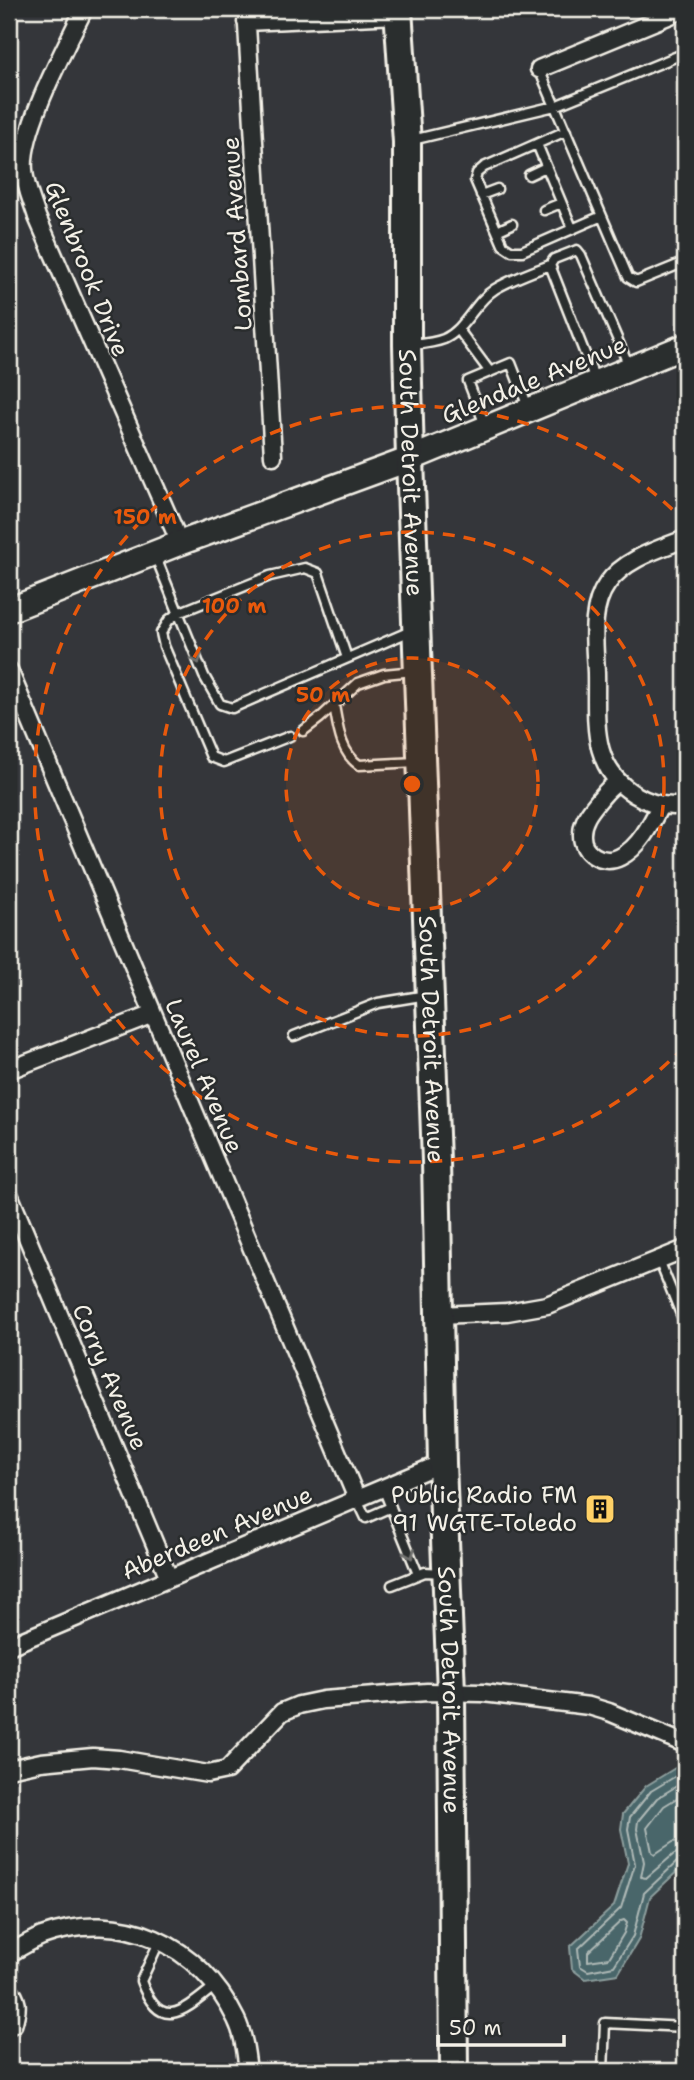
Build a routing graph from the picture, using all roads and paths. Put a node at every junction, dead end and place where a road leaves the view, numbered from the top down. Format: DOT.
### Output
graph roads {
  1 [pos="84,9"];
  2 [pos="685,9"];
  3 [pos="398,12"];
  4 [pos="246,16"];
  5 [pos="685,53"];
  6 [pos="539,69"];
  7 [pos="555,106"];
  8 [pos="566,131"];
  9 [pos="407,142"];
  10 [pos="537,144"];
  11 [pos="546,167"];
  12 [pos="529,175"];
  13 [pos="497,189"];
  14 [pos="481,195"];
  15 [pos="561,203"];
  16 [pos="544,210"];
  17 [pos="602,216"];
  18 [pos="512,224"];
  19 [pos="572,228"];
  20 [pos="497,230"];
  21 [pos="685,262"];
  22 [pos="550,265"];
  23 [pos="458,330"];
  24 [pos="407,345"];
  25 [pos="685,346"];
  26 [pos="630,369"];
  27 [pos="490,372"];
  28 [pos="596,382"];
  29 [pos="529,410"];
  30 [pos="486,428"];
  31 [pos="273,456"];
  32 [pos="410,459"];
  33 [pos="685,539"];
  34 [pos="180,543"];
  35 [pos="155,553"];
  36 [pos="9,610"];
  37 [pos="178,613"];
  38 [pos="415,629"];
  39 [pos="347,659"];
  40 [pos="9,670"];
  41 [pos="417,671"];
  42 [pos="334,705"];
  43 [pos="303,731"];
  44 [pos="290,736"];
  45 [pos="420,762"];
  46 [pos="619,782"];
  47 [pos="660,806"];
  48 [pos="681,806"];
  49 [pos="430,995"];
  50 [pos="153,1014"];
  51 [pos="294,1037"];
  52 [pos="9,1070"];
  53 [pos="9,1194"];
  54 [pos="685,1249"];
  55 [pos="659,1260"];
  56 [pos="440,1315"];
  57 [pos="685,1324"];
  58 [pos="442,1462"];
  59 [pos="383,1488"];
  60 [pos="357,1499"];
  61 [pos="391,1507"];
  62 [pos="446,1573"];
  63 [pos="418,1574"];
  64 [pos="169,1578"];
  65 [pos="392,1585"];
  66 [pos="9,1646"];
  67 [pos="451,1692"];
  68 [pos="685,1744"];
  69 [pos="9,1769"];
  70 [pos="160,1940"];
  71 [pos="9,1954"];
  72 [pos="9,1982"];
  73 [pos="215,1986"];
  74 [pos="685,2027"];
  75 [pos="9,2031"];
  76 [pos="248,2071"];
  77 [pos="454,2071"];
  78 [pos="603,2071"];
  1 -- 34 [label="street, Glenbrook Drive"];
  2 -- 6 [label="street"];
  3 -- 4 [label="street"];
  3 -- 9 [label="main road, South Detroit Avenue"];
  4 -- 31 [label="street, Lombard Avenue"];
  5 -- 7 [label="lane"];
  6 -- 7 [label="lane"];
  7 -- 8 [label="lane"];
  7 -- 9 [label="lane"];
  8 -- 10 [label="lane"];
  8 -- 17 [label="lane"];
  9 -- 24 [label="main road, South Detroit Avenue"];
  10 -- 11 [label="lane"];
  10 -- 14 [label="lane"];
  11 -- 12 [label="lane"];
  11 -- 15 [label="lane"];
  13 -- 14 [label="lane"];
  14 -- 20 [label="lane"];
  15 -- 16 [label="lane"];
  15 -- 19 [label="lane"];
  17 -- 19 [label="lane"];
  17 -- 21 [label="lane"];
  18 -- 20 [label="lane"];
  19 -- 20 [label="lane"];
  22 -- 23 [label="lane"];
  22 -- 26 [label="lane"];
  22 -- 28 [label="lane"];
  23 -- 24 [label="lane"];
  23 -- 27 [label="lane"];
  24 -- 32 [label="main road, South Detroit Avenue"];
  25 -- 26 [label="main road, Glendale Avenue"];
  26 -- 28 [label="main road, Glendale Avenue"];
  27 -- 29 [label="lane"];
  27 -- 30 [label="lane"];
  28 -- 29 [label="main road, Glendale Avenue"];
  29 -- 30 [label="main road, Glendale Avenue"];
  30 -- 32 [label="main road, Glendale Avenue"];
  32 -- 34 [label="main road, Glendale Avenue"];
  32 -- 38 [label="main road, South Detroit Avenue"];
  33 -- 46 [label="street"];
  34 -- 35 [label="main road, Glendale Avenue"];
  35 -- 36 [label="main road, Glendale Avenue"];
  35 -- 37 [label="lane"];
  37 -- 39 [label="lane, one-way"];
  37 -- 39 [label="lane"];
  37 -- 44 [label="lane"];
  38 -- 39 [label="lane"];
  38 -- 41 [label="main road, South Detroit Avenue"];
  40 -- 50 [label="street, Laurel Avenue"];
  41 -- 42 [label="lane"];
  41 -- 45 [label="main road, South Detroit Avenue"];
  42 -- 43 [label="lane"];
  42 -- 45 [label="lane"];
  45 -- 49 [label="main road, South Detroit Avenue"];
  46 -- 47 [label="street"];
  46 -- 47 [label="street"];
  47 -- 48 [label="street"];
  49 -- 51 [label="lane"];
  49 -- 56 [label="main road, South Detroit Avenue"];
  50 -- 52 [label="street"];
  50 -- 60 [label="street, Laurel Avenue"];
  53 -- 64 [label="street, Corry Avenue"];
  54 -- 55 [label="street"];
  55 -- 56 [label="street"];
  55 -- 57 [label="lane"];
  56 -- 58 [label="main road, South Detroit Avenue"];
  58 -- 59 [label="street, Aberdeen Avenue"];
  58 -- 62 [label="main road, South Detroit Avenue"];
  59 -- 60 [label="street, Aberdeen Avenue"];
  59 -- 61 [label="lane"];
  60 -- 61 [label="lane"];
  60 -- 64 [label="street, Aberdeen Avenue"];
  61 -- 63 [label="lane, one-way"];
  62 -- 63 [label="lane"];
  62 -- 67 [label="main road, South Detroit Avenue"];
  63 -- 65 [label="lane"];
  64 -- 66 [label="street, Aberdeen Avenue"];
  67 -- 68 [label="street"];
  67 -- 69 [label="street"];
  67 -- 77 [label="main road, South Detroit Avenue"];
  70 -- 71 [label="street"];
  70 -- 73 [label="street"];
  70 -- 73 [label="lane"];
  72 -- 75 [label="lane"];
  73 -- 76 [label="street"];
  74 -- 78 [label="lane"];
}
